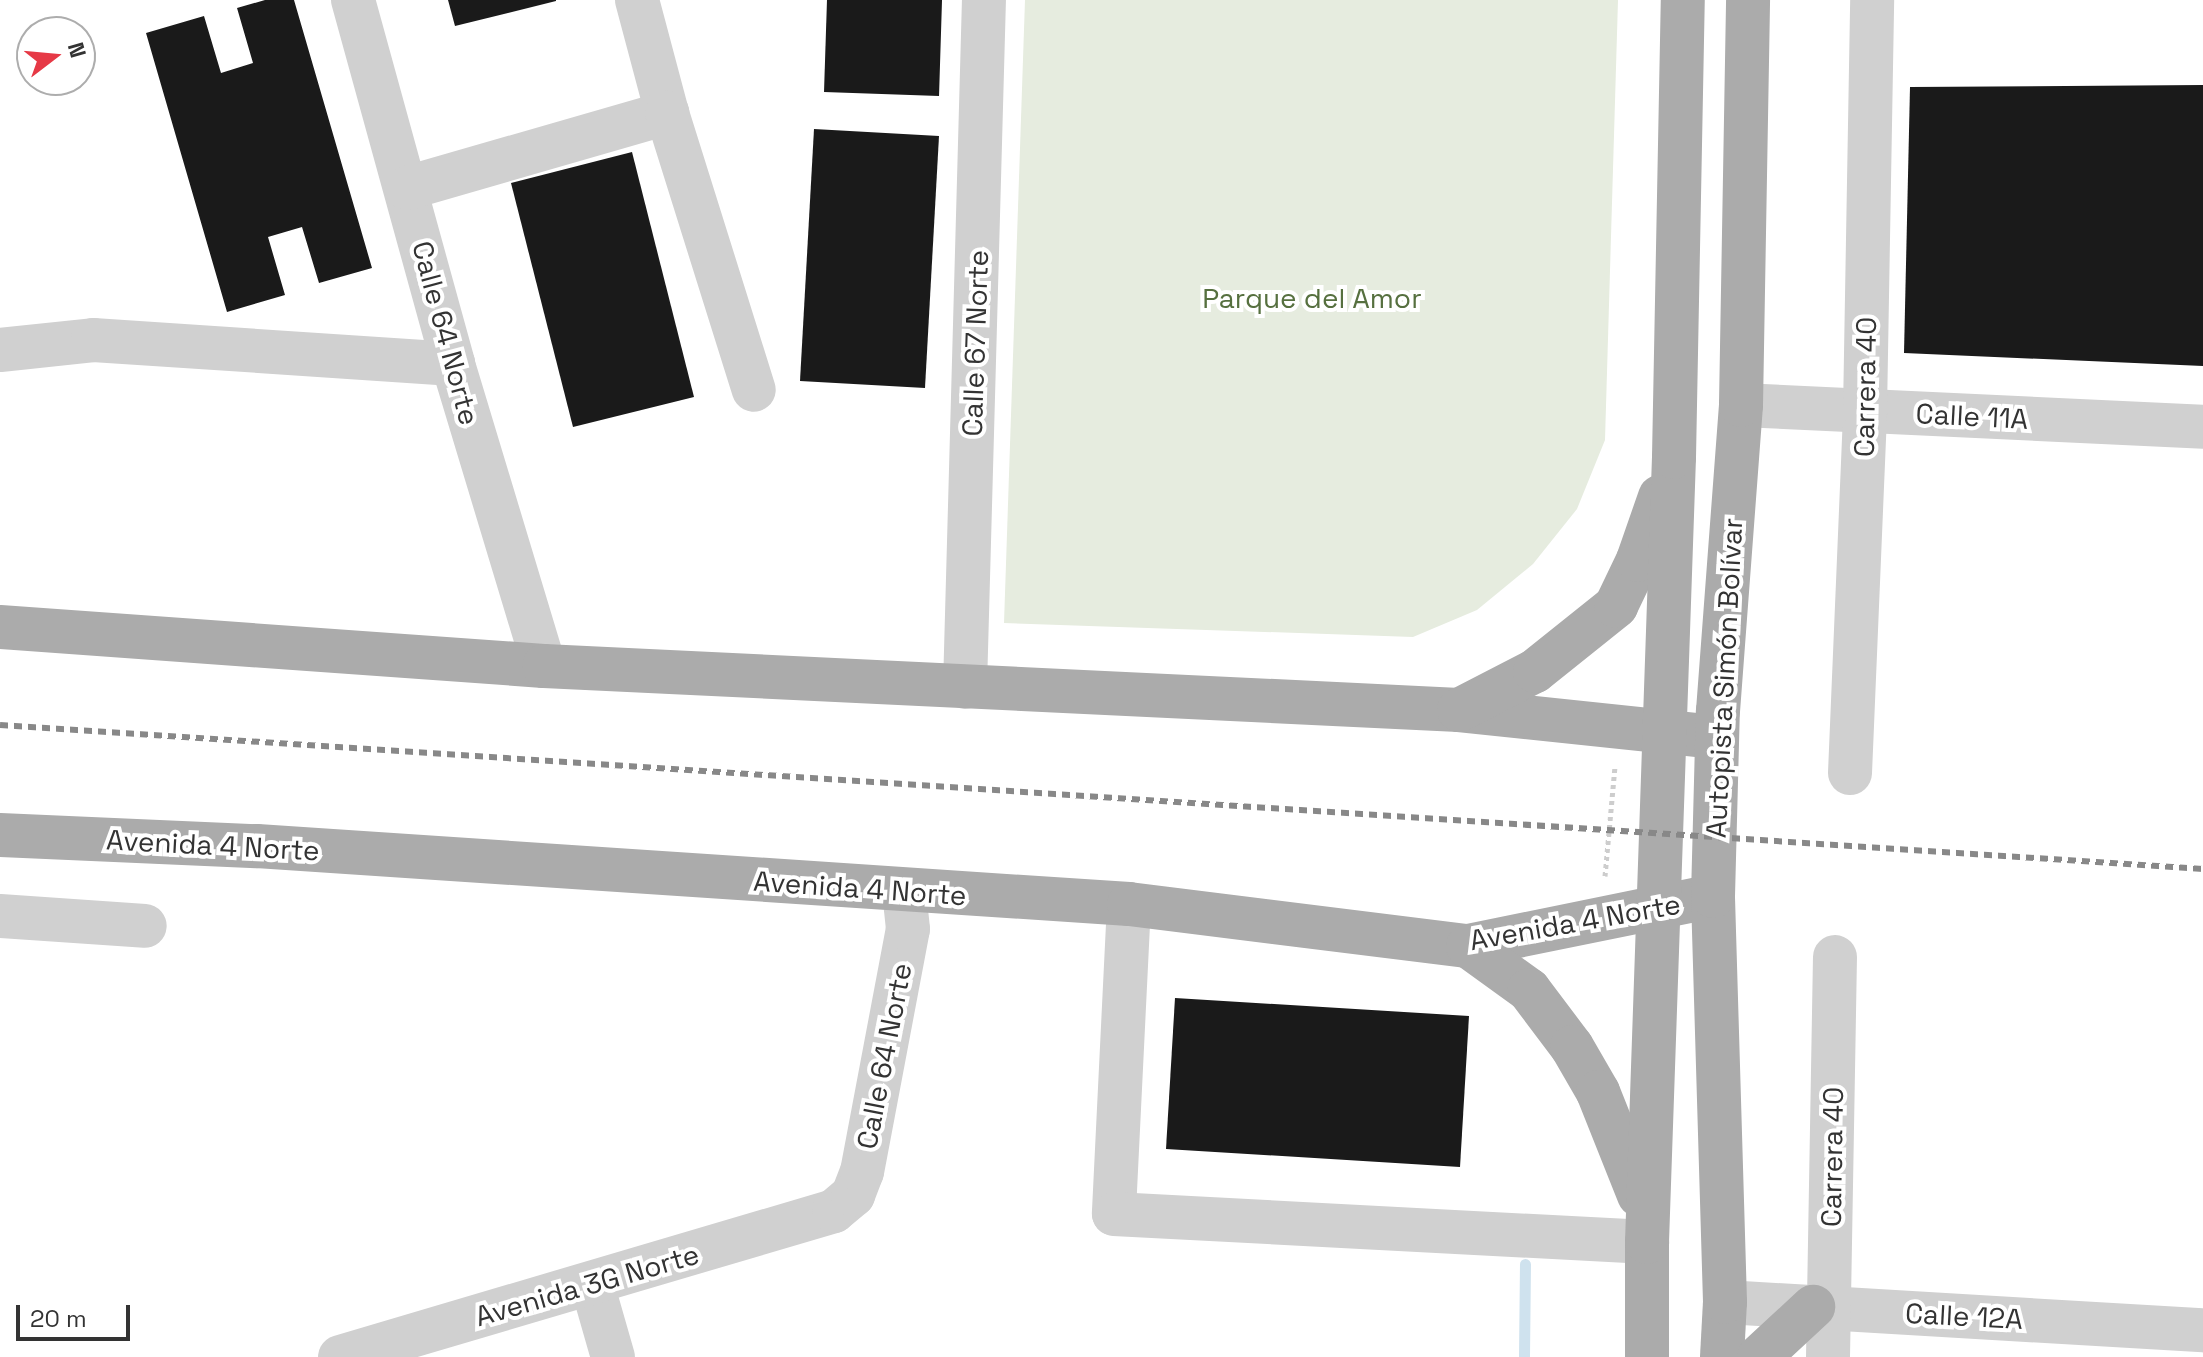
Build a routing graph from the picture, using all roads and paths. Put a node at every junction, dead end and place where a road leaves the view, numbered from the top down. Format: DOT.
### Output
graph roads {
  1 [pos="353,0"];
  2 [pos="637,0"];
  3 [pos="984,0"];
  4 [pos="1683,0"];
  5 [pos="1748,0"];
  6 [pos="1872,0"];
  7 [pos="667,113"];
  8 [pos="407,188"];
  9 [pos="0,350"];
  10 [pos="453,364"];
  11 [pos="754,390"];
  12 [pos="1741,405"];
  13 [pos="1865,411"];
  14 [pos="2203,427"];
  15 [pos="1674,457"];
  16 [pos="0,627"];
  17 [pos="544,666"];
  18 [pos="965,687"];
  19 [pos="1459,710"];
  20 [pos="1664,731"];
  21 [pos="1717,737"];
  22 [pos="1615,765"];
  23 [pos="1850,773"];
  24 [pos="0,835"];
  25 [pos="1604,888"];
  26 [pos="904,891"];
  27 [pos="1713,896"];
  28 [pos="1129,904"];
  29 [pos="1658,908"];
  30 [pos="0,916"];
  31 [pos="145,926"];
  32 [pos="1468,946"];
  33 [pos="1835,957"];
  34 [pos="834,1211"];
  35 [pos="1647,1242"];
  36 [pos="592,1284"];
  37 [pos="1725,1302"];
  38 [pos="1821,1308"];
  39 [pos="2203,1330"];
  40 [pos="340,1357"];
  41 [pos="613,1357"];
  42 [pos="1647,1357"];
  43 [pos="1722,1357"];
  44 [pos="1759,1357"];
  45 [pos="1828,1357"];
  1 -- 8 [label="street, Calle 64 Norte"];
  2 -- 7 [label="street"];
  3 -- 18 [label="street, Calle 67 Norte"];
  4 -- 15 [label="main road, Autopista Simón Bolívar"];
  5 -- 12 [label="main road, Autopista Simón Bolívar"];
  6 -- 13 [label="street, Carrera 40"];
  7 -- 8 [label="street"];
  7 -- 11 [label="street"];
  8 -- 10 [label="street, Calle 64 Norte"];
  9 -- 10 [label="street"];
  10 -- 17 [label="street, Calle 64 Norte"];
  12 -- 13 [label="street, Calle 11A"];
  12 -- 21 [label="main road, Autopista Simón Bolívar"];
  13 -- 14 [label="street, Calle 11A"];
  13 -- 23 [label="street, Carrera 40"];
  15 -- 19 [label="main road"];
  15 -- 20 [label="main road, Autopista Simón Bolívar"];
  16 -- 17 [label="main road"];
  17 -- 18 [label="main road"];
  18 -- 19 [label="main road"];
  19 -- 20 [label="main road"];
  20 -- 21 [label="main road"];
  20 -- 29 [label="main road, Autopista Simón Bolívar"];
  21 -- 27 [label="main road, Autopista Simón Bolívar"];
  22 -- 25 [label="path"];
  24 -- 26 [label="main road, Avenida 4 Norte"];
  26 -- 28 [label="main road, Avenida 4 Norte"];
  26 -- 34 [label="street, Calle 64 Norte"];
  27 -- 29 [label="main road, Avenida 4 Norte"];
  27 -- 37 [label="main road, Autopista Simón Bolívar"];
  28 -- 32 [label="main road, Avenida 4 Norte"];
  28 -- 35 [label="street"];
  29 -- 32 [label="main road, Avenida 4 Norte"];
  29 -- 35 [label="main road, Autopista Simón Bolívar"];
  30 -- 31 [label="street"];
  32 -- 35 [label="main road"];
  33 -- 38 [label="street, Carrera 40"];
  34 -- 36 [label="street, Avenida 3G Norte"];
  35 -- 42 [label="main road, Autopista Simón Bolívar"];
  36 -- 40 [label="street, Avenida 3G Norte"];
  36 -- 41 [label="street"];
  37 -- 38 [label="street, Calle 12A"];
  37 -- 43 [label="main road, Autopista Simón Bolívar"];
  38 -- 39 [label="street, Calle 12A"];
  38 -- 44 [label="main road"];
  38 -- 45 [label="street, Carrera 40"];
}
